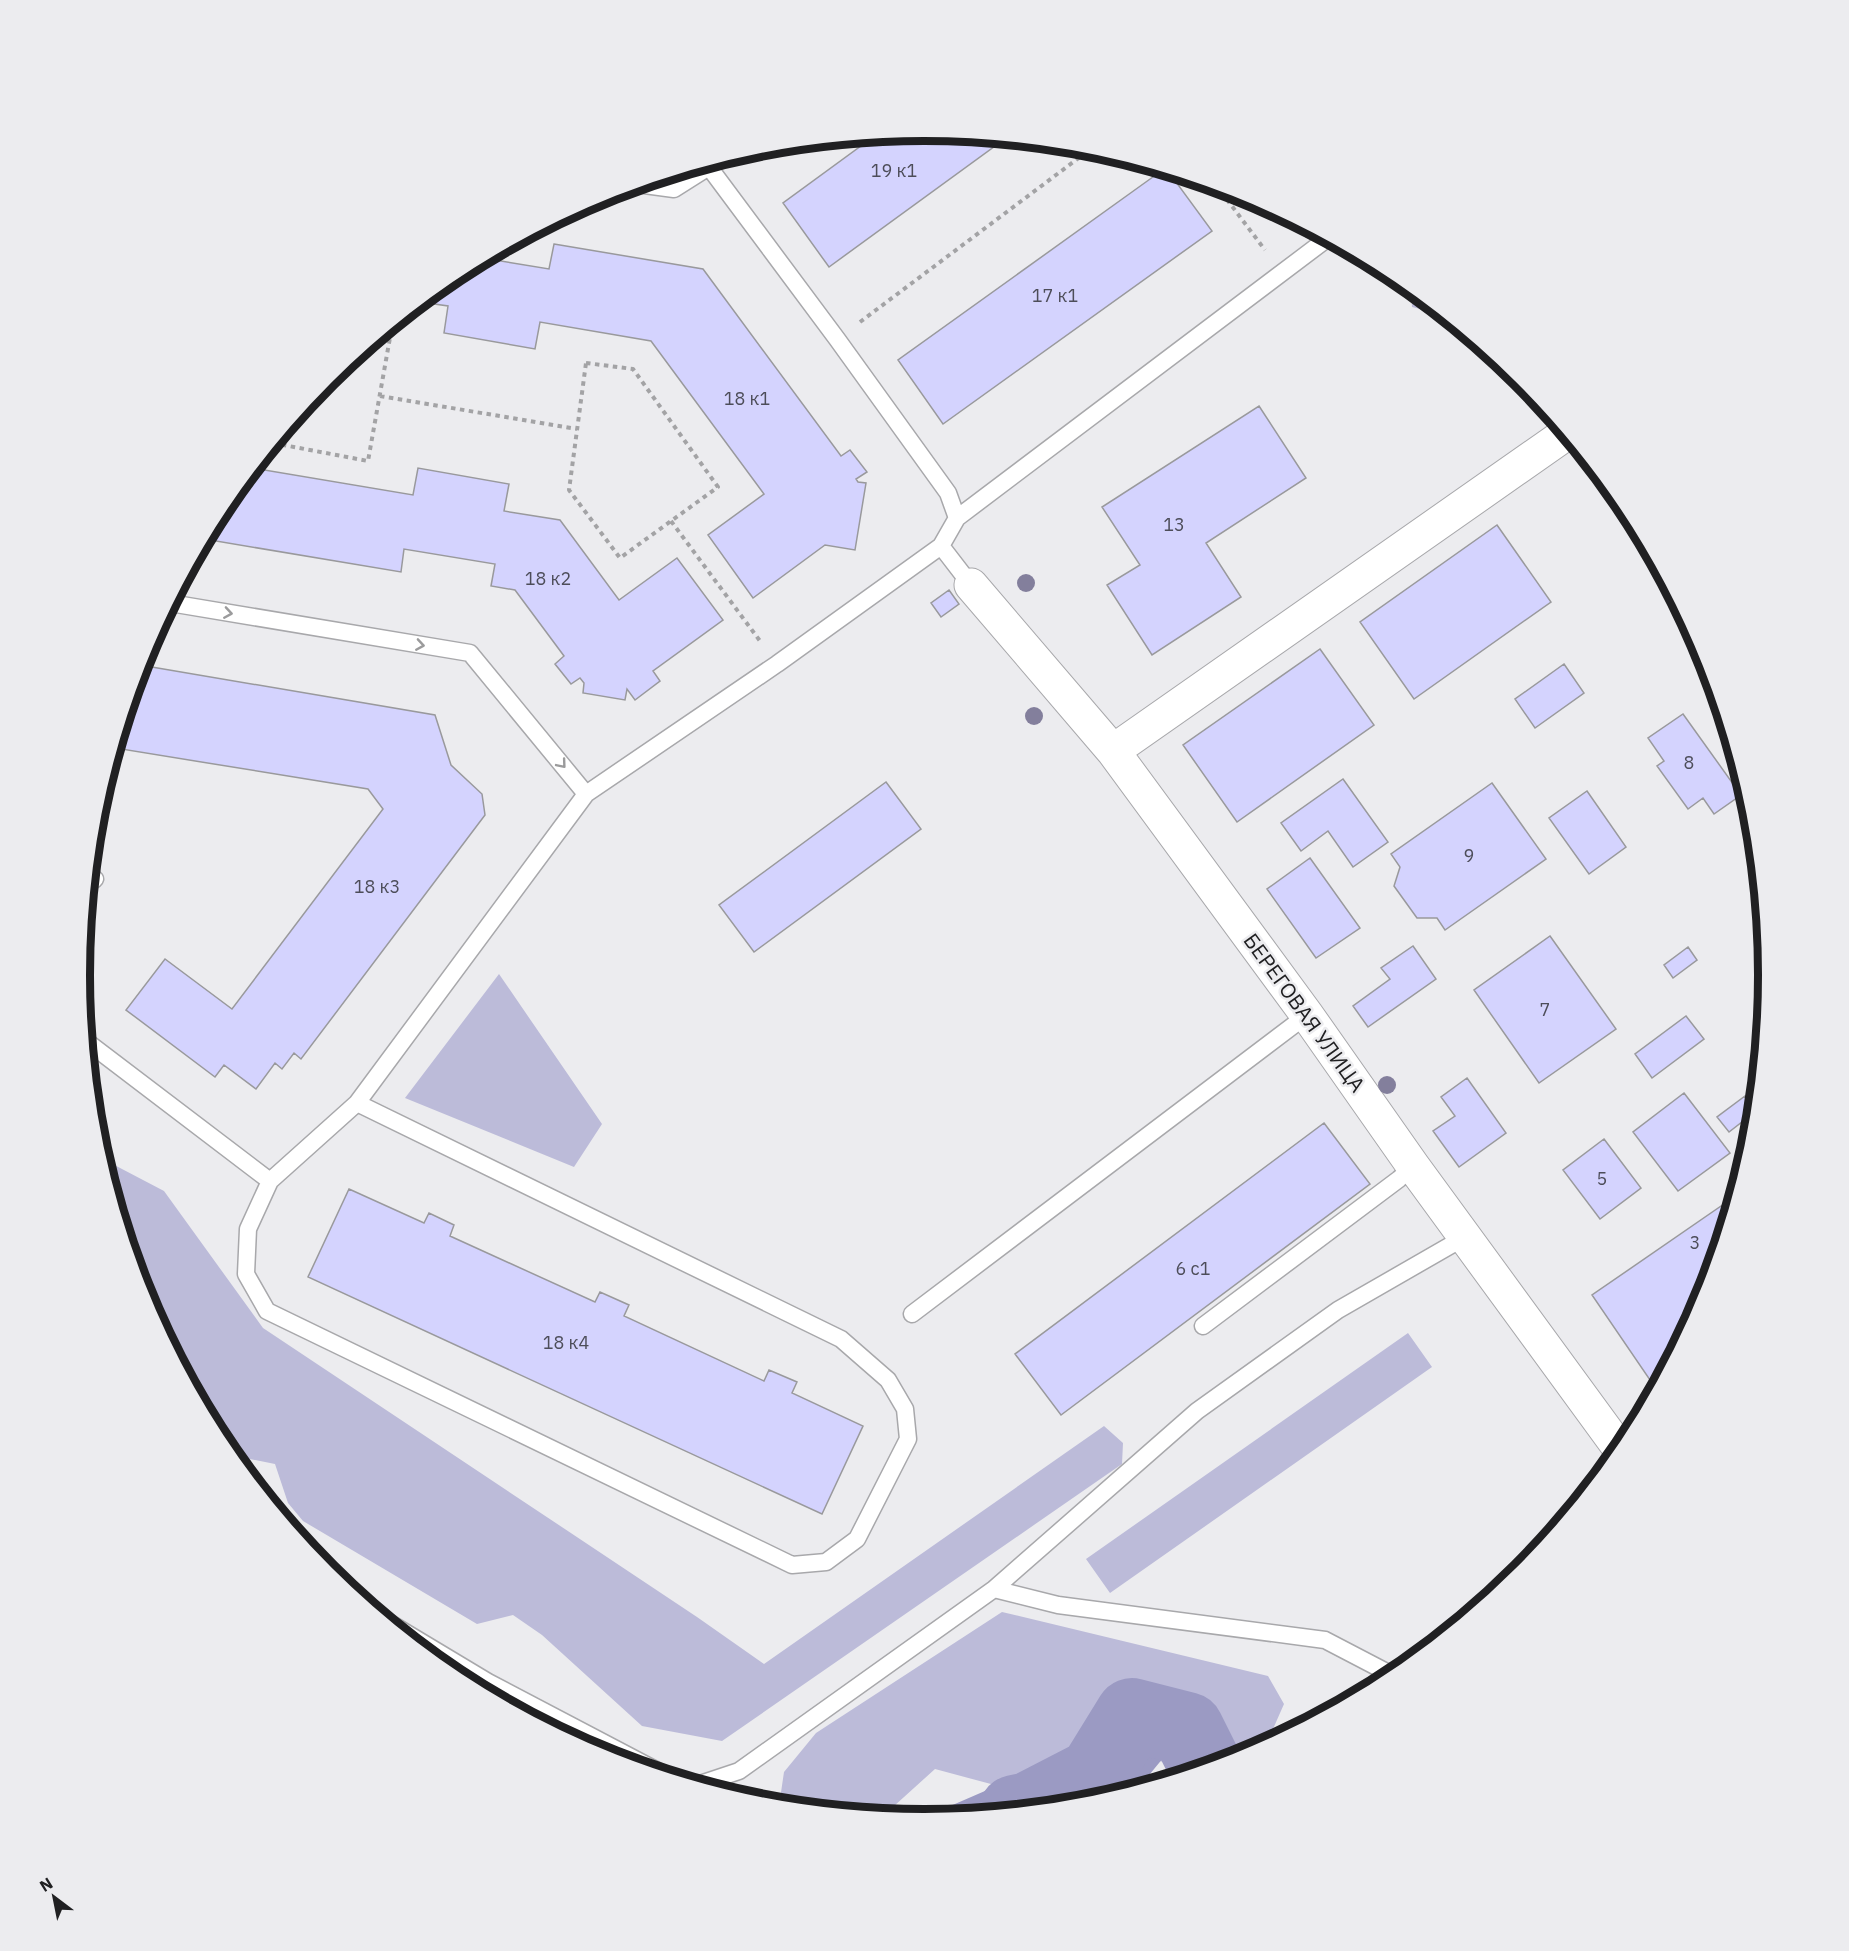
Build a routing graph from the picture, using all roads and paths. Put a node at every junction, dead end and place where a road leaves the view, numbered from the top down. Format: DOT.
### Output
graph roads {
  1 [pos="1081,156"];
  2 [pos="716,167"];
  3 [pos="700,172"];
  4 [pos="653,186"];
  5 [pos="1225,198"];
  6 [pos="1322,242"];
  7 [pos="1281,273"];
  8 [pos="391,334"];
  9 [pos="837,339"];
  10 [pos="380,396"];
  11 [pos="577,429"];
  12 [pos="1562,437"];
  13 [pos="281,444"];
  14 [pos="957,518"];
  15 [pos="671,521"];
  16 [pos="941,546"];
  17 [pos="971,585"];
  18 [pos="177,604"];
  19 [pos="777,664"];
  20 [pos="1113,751"];
  21 [pos="586,794"];
  22 [pos="1307,1015"];
  23 [pos="94,1047"];
  24 [pos="357,1103"];
  25 [pos="1413,1166"];
  26 [pos="270,1181"];
  27 [pos="1465,1237"];
  28 [pos="912,1314"];
  29 [pos="1203,1326"];
  30 [pos="1615,1443"];
  31 [pos="994,1589"];
  32 [pos="421,1641"];
  33 [pos="1385,1671"];
  34 [pos="624,1754"];
  35 [pos="707,1782"];
  1 -- 9 [label="path"];
  2 -- 9 [label="lane"];
  3 -- 4 [label="lane"];
  5 -- 7 [label="path"];
  6 -- 7 [label="lane"];
  7 -- 14 [label="lane"];
  8 -- 10 [label="path"];
  9 -- 14 [label="lane"];
  10 -- 11 [label="path"];
  10 -- 13 [label="path"];
  11 -- 15 [label="path"];
  11 -- 15 [label="path"];
  12 -- 20 [label="street"];
  14 -- 16 [label="lane"];
  15 -- 19 [label="path"];
  16 -- 17 [label="lane"];
  16 -- 19 [label="lane"];
  17 -- 20 [label="street, БЕРЕГОВАЯ УЛИЦА"];
  18 -- 21 [label="lane, one-way"];
  19 -- 21 [label="lane"];
  20 -- 22 [label="street, БЕРЕГОВАЯ УЛИЦА"];
  21 -- 24 [label="lane"];
  22 -- 25 [label="street, БЕРЕГОВАЯ УЛИЦА"];
  22 -- 28 [label="lane"];
  23 -- 26 [label="lane"];
  24 -- 26 [label="lane"];
  24 -- 26 [label="lane"];
  25 -- 27 [label="street, БЕРЕГОВАЯ УЛИЦА"];
  25 -- 29 [label="lane"];
  27 -- 30 [label="street, БЕРЕГОВАЯ УЛИЦА"];
  27 -- 31 [label="lane"];
  31 -- 33 [label="lane"];
  31 -- 35 [label="lane"];
  32 -- 34 [label="lane"];
}
